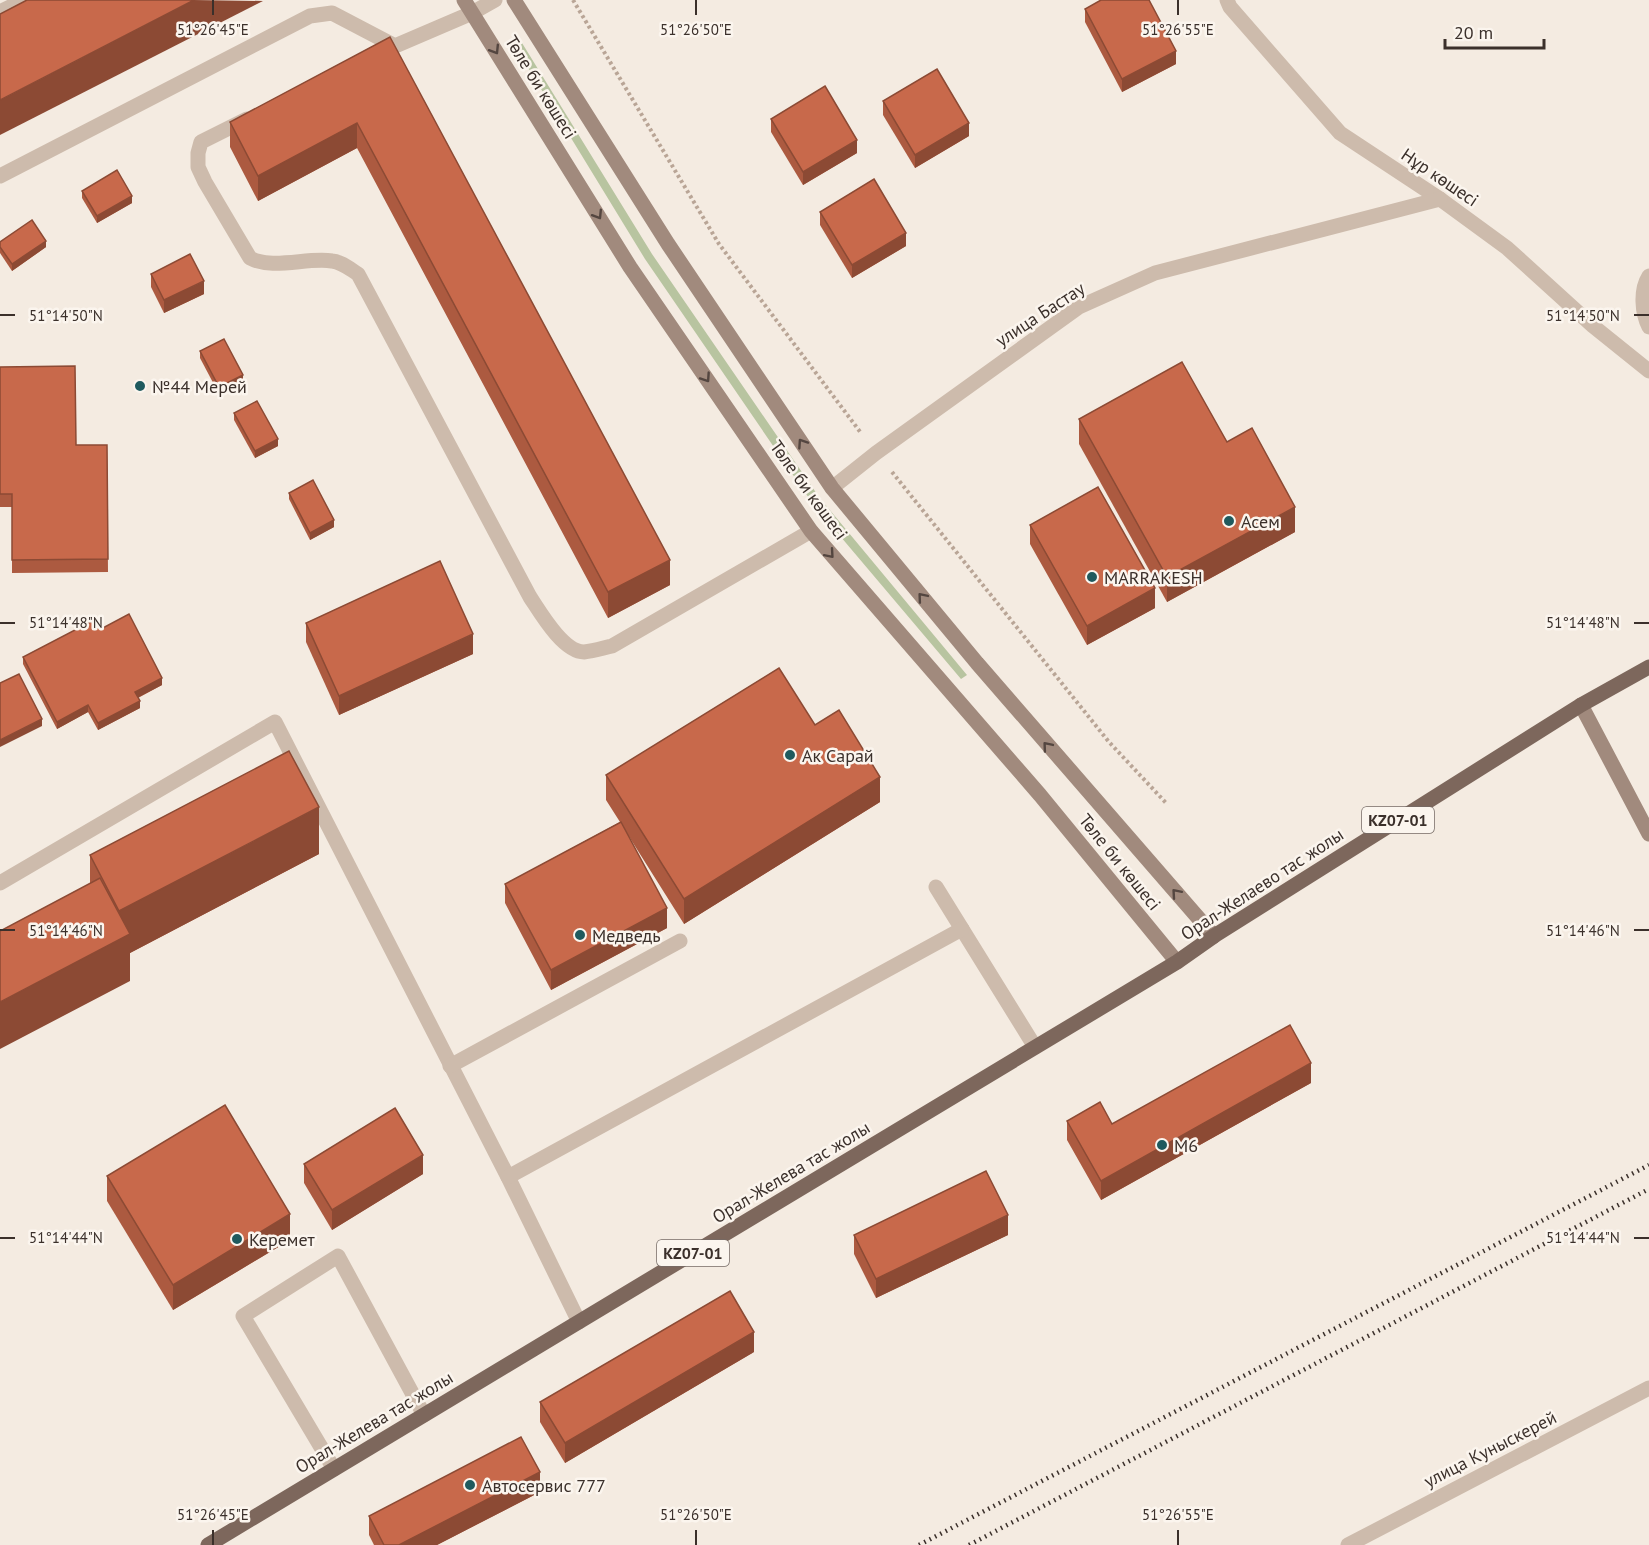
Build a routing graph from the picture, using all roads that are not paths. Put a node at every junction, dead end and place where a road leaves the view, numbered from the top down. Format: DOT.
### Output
graph roads {
  1 [pos="24,0"];
  2 [pos="495,0"];
  3 [pos="514,0"];
  4 [pos="1227,0"];
  5 [pos="468,7"];
  6 [pos="0,12"];
  7 [pos="395,46"];
  8 [pos="375,56"];
  9 [pos="263,112"];
  10 [pos="0,176"];
  11 [pos="1440,199"];
  12 [pos="1649,276"];
  13 [pos="1649,327"];
  14 [pos="1649,371"];
  15 [pos="832,488"];
  16 [pos="811,531"];
  17 [pos="1649,667"];
  18 [pos="1581,705"];
  19 [pos="1649,834"];
  20 [pos="0,883"];
  21 [pos="936,887"];
  22 [pos="962,929"];
  23 [pos="1214,936"];
  24 [pos="680,941"];
  25 [pos="1177,962"];
  26 [pos="1035,1047"];
  27 [pos="450,1066"];
  28 [pos="508,1177"];
  29 [pos="579,1322"];
  30 [pos="1649,1389"];
  31 [pos="424,1415"];
  32 [pos="334,1469"];
  33 [pos="208,1545"];
  34 [pos="1348,1545"];
  1 -- 6 [label="street"];
  2 -- 5 [label="street"];
  15 -- 3 [label="main road, Төле би көшесі, one-way"];
  4 -- 11 [label="street, Нұр көшесі"];
  5 -- 7 [label="street"];
  5 -- 16 [label="main road, Төле би көшесі, one-way"];
  7 -- 8 [label="street"];
  7 -- 10 [label="street"];
  9 -- 16 [label="street"];
  11 -- 14 [label="street, Нұр көшесі"];
  11 -- 15 [label="street, улица Бастау"];
  12 -- 13 [label="street"];
  23 -- 15 [label="main road, Төле би көшесі, one-way"];
  16 -- 25 [label="main road, Төле би көшесі, one-way"];
  17 -- 18 [label="main road, KZ07-01"];
  18 -- 19 [label="main road"];
  18 -- 23 [label="main road, Орал-Желаево тас жолы / KZ07-01"];
  20 -- 27 [label="street"];
  21 -- 22 [label="street"];
  22 -- 26 [label="street"];
  22 -- 28 [label="street"];
  23 -- 25 [label="main road, Орал-Желаево тас жолы"];
  24 -- 27 [label="street"];
  25 -- 26 [label="main road, Орал-Желева тас жолы / KZ07-01"];
  26 -- 29 [label="main road, Орал-Желева тас жолы / KZ07-01"];
  27 -- 28 [label="street"];
  28 -- 29 [label="street"];
  29 -- 31 [label="main road, Орал-Желева тас жолы / KZ07-01"];
  30 -- 34 [label="street, улица Куныскерей"];
  31 -- 32 [label="main road, Орал-Желева тас жолы / KZ07-01"];
  31 -- 32 [label="street"];
  32 -- 33 [label="main road, Орал-Желева тас жолы / KZ07-01"];
}
